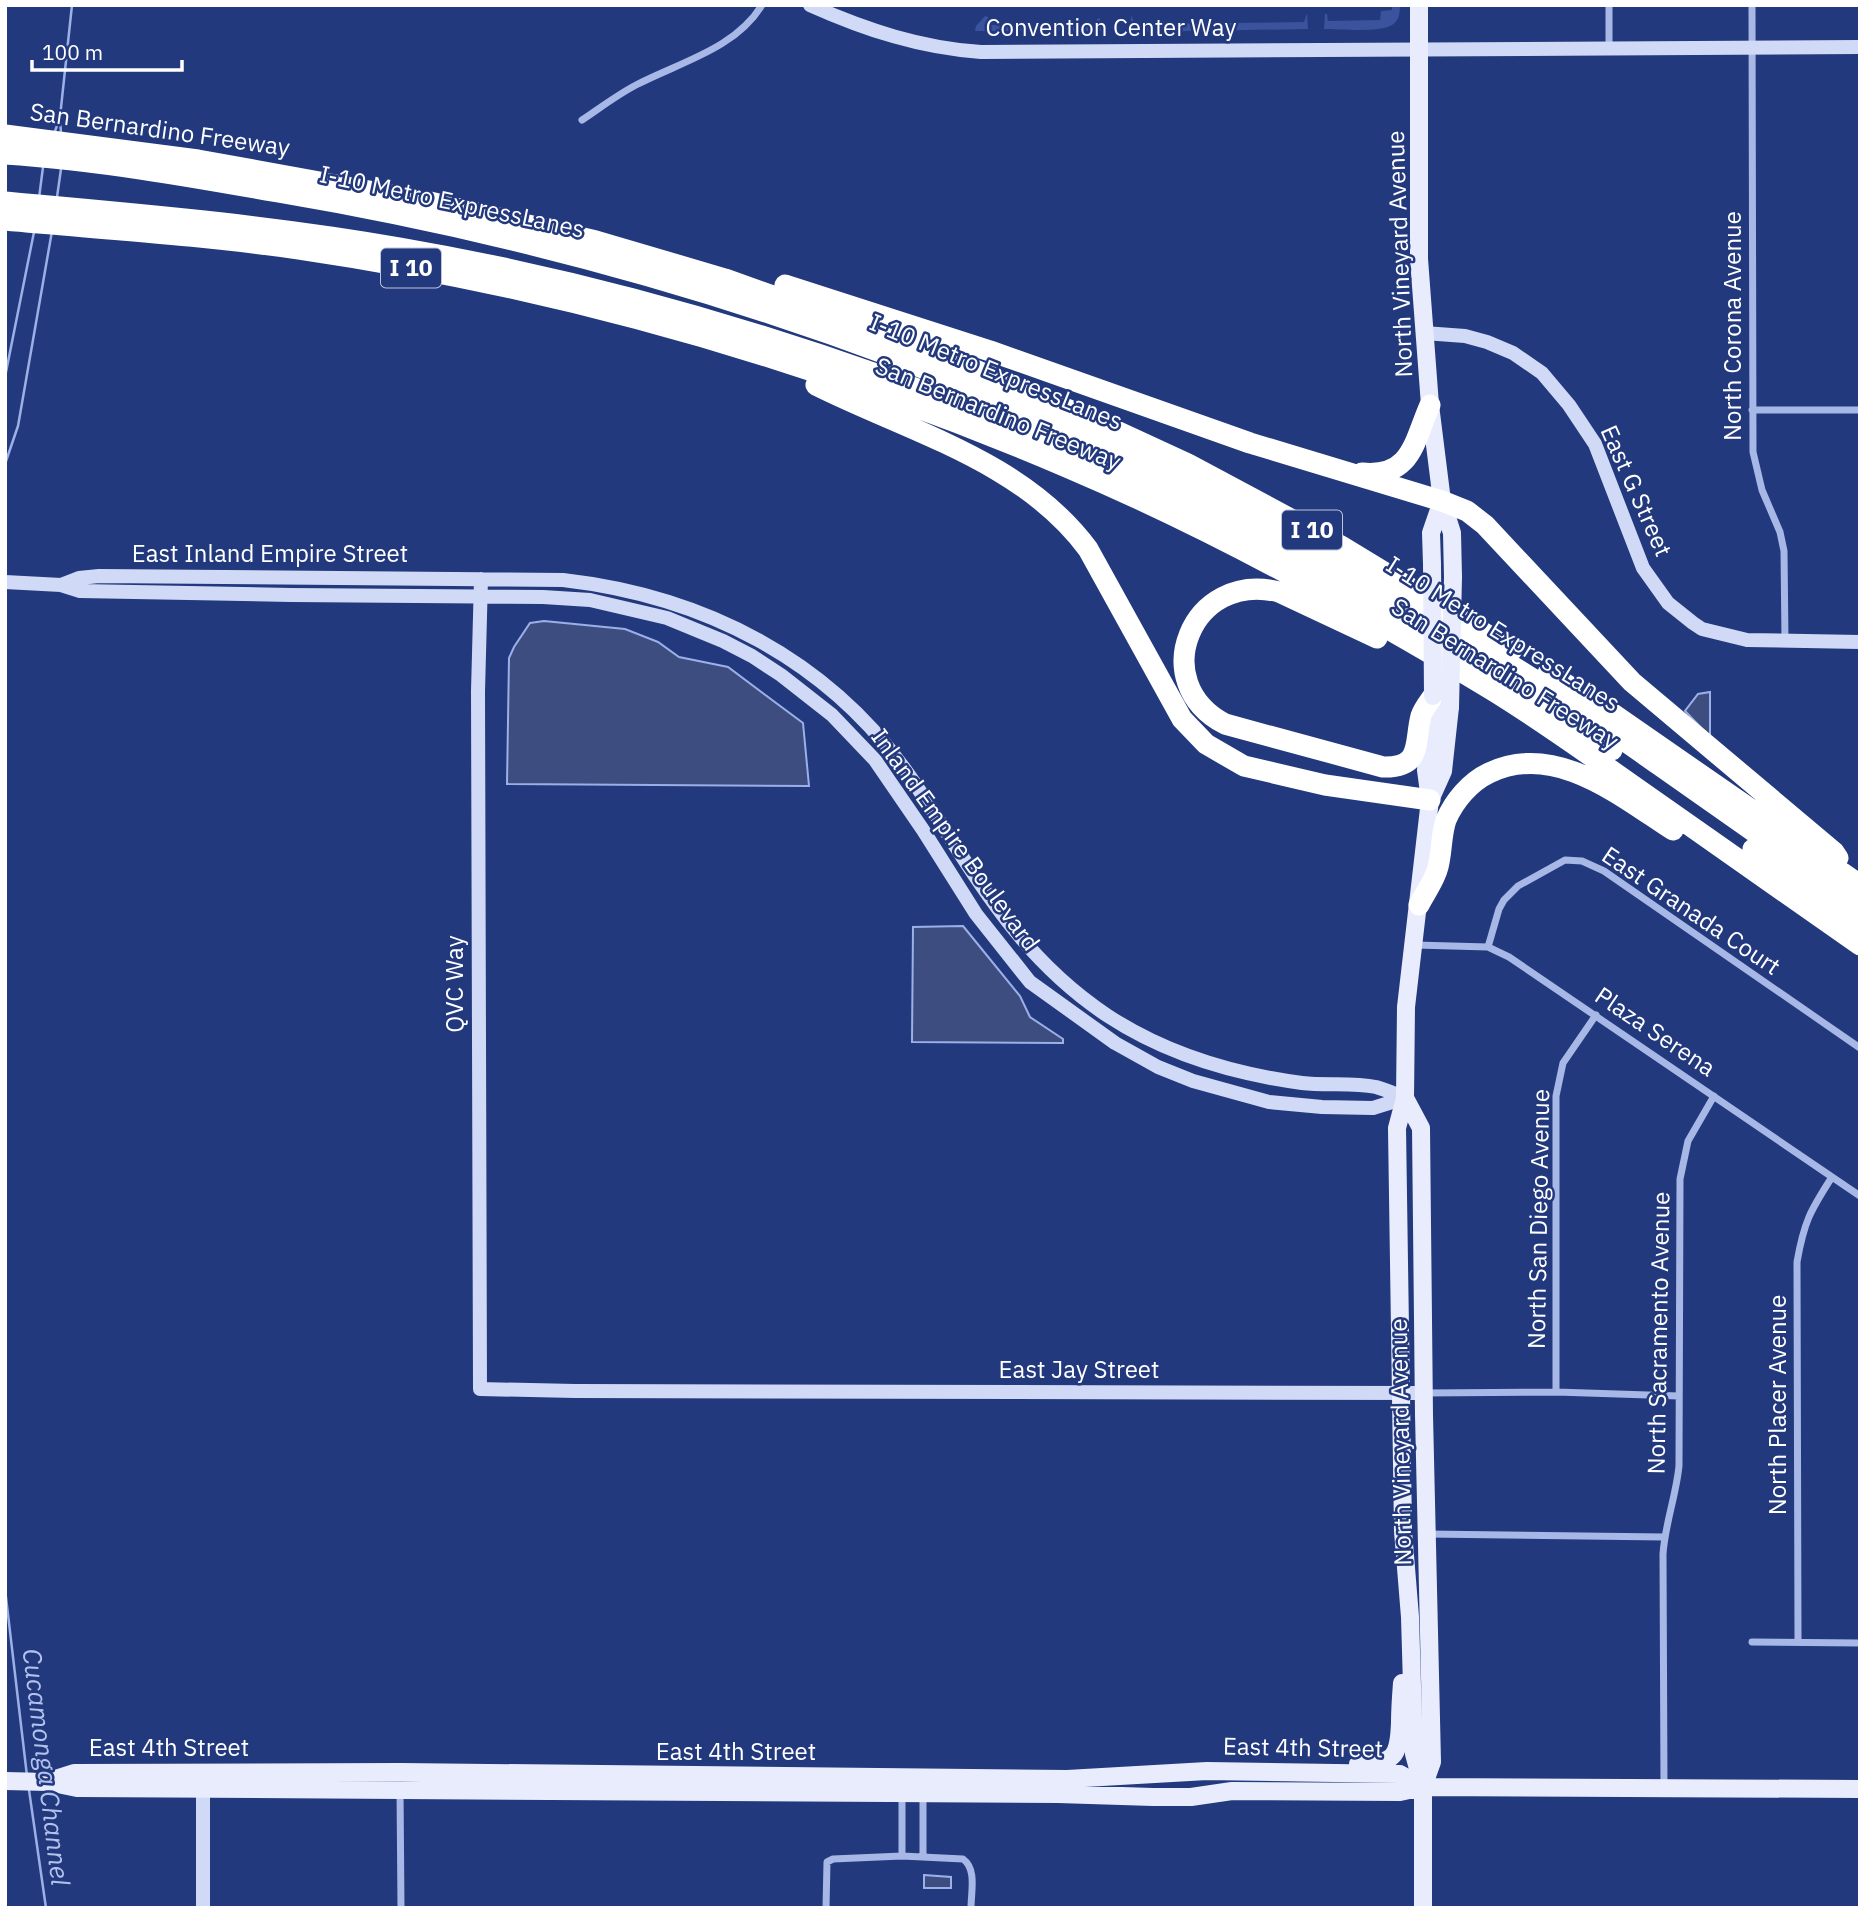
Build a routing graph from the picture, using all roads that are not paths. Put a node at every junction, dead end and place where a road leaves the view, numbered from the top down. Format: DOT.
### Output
graph roads {
  1 [pos="762,5"];
  2 [pos="810,5"];
  3 [pos="1419,5"];
  4 [pos="1609,5"];
  5 [pos="1752,5"];
  6 [pos="1609,47"];
  7 [pos="1860,47"];
  8 [pos="1419,48"];
  9 [pos="1752,48"];
  10 [pos="582,120"];
  11 [pos="5,124"];
  12 [pos="5,135"];
  13 [pos="34,140"];
  14 [pos="77,146"];
  15 [pos="5,154"];
  16 [pos="13,214"];
  17 [pos="68,216"];
  18 [pos="726,279"];
  19 [pos="1424,333"];
  20 [pos="749,351"];
  21 [pos="1430,405"];
  22 [pos="1752,410"];
  23 [pos="1860,410"];
  24 [pos="1336,471"];
  25 [pos="1442,501"];
  26 [pos="481,579"];
  27 [pos="5,582"];
  28 [pos="61,585"];
  29 [pos="481,597"];
  30 [pos="1786,641"];
  31 [pos="1860,642"];
  32 [pos="1466,675"];
  33 [pos="1441,701"];
  34 [pos="1430,800"];
  35 [pos="1854,881"];
  36 [pos="1419,905"];
  37 [pos="1860,906"];
  38 [pos="1807,909"];
  39 [pos="1860,924"];
  40 [pos="1413,944"];
  41 [pos="1860,945"];
  42 [pos="1488,947"];
  43 [pos="1596,1015"];
  44 [pos="1860,1048"];
  45 [pos="1714,1096"];
  46 [pos="1405,1098"];
  47 [pos="1832,1177"];
  48 [pos="1860,1196"];
  49 [pos="480,1389"];
  50 [pos="1556,1392"];
  51 [pos="1401,1393"];
  52 [pos="1424,1393"];
  53 [pos="1679,1396"];
  54 [pos="1403,1531"];
  55 [pos="1427,1534"];
  56 [pos="1664,1536"];
  57 [pos="1430,1630"];
  58 [pos="1752,1642"];
  59 [pos="1798,1642"];
  60 [pos="1860,1643"];
  61 [pos="1411,1657"];
  62 [pos="1222,1771"];
  63 [pos="401,1772"];
  64 [pos="8,1781"];
  65 [pos="204,1781"];
  66 [pos="1423,1787"];
  67 [pos="1664,1787"];
  68 [pos="1860,1789"];
  69 [pos="400,1792"];
  70 [pos="902,1794"];
  71 [pos="923,1794"];
  72 [pos="902,1856"];
  73 [pos="923,1856"];
  74 [pos="203,1908"];
  75 [pos="401,1908"];
  76 [pos="826,1908"];
  77 [pos="971,1908"];
  78 [pos="1423,1908"];
  1 -- 10 [label="street"];
  2 -- 8 [label="street, Convention Center Way"];
  3 -- 8 [label="main road, North Vineyard Avenue"];
  4 -- 6 [label="street"];
  5 -- 9 [label="street, North Corona Avenue"];
  6 -- 8 [label="street, Convention Center Way"];
  6 -- 9 [label="street, Convention Center Way"];
  7 -- 9 [label="street, Convention Center Way"];
  8 -- 19 [label="main road, North Vineyard Avenue"];
  9 -- 22 [label="street, North Corona Avenue"];
  11 -- 13 [label="highway"];
  12 -- 13 [label="highway, San Bernardino Freeway / I 10"];
  13 -- 14 [label="highway, San Bernardino Freeway / I 10"];
  13 -- 15 [label="highway"];
  14 -- 18 [label="highway, San Bernardino Freeway / I 10"];
  14 -- 37 [label="highway, I-10 Metro ExpressLanes"];
  16 -- 17 [label="highway, San Bernardino Freeway / I 10"];
  17 -- 20 [label="highway, San Bernardino Freeway / I 10"];
  17 -- 39 [label="highway, I-10 Metro ExpressLanes"];
  18 -- 24 [label="highway"];
  18 -- 35 [label="highway, San Bernardino Freeway / I 10"];
  19 -- 21 [label="main road, North Vineyard Avenue"];
  19 -- 30 [label="street, East G Street"];
  20 -- 32 [label="highway, San Bernardino Freeway / I 10"];
  20 -- 34 [label="highway"];
  21 -- 24 [label="highway"];
  21 -- 25 [label="main road, North Vineyard Avenue"];
  22 -- 23 [label="street"];
  22 -- 30 [label="street, North Corona Avenue"];
  24 -- 25 [label="highway"];
  25 -- 33 [label="main road, North Vineyard Avenue, bridge"];
  25 -- 33 [label="main road, North Vineyard Avenue, bridge"];
  25 -- 35 [label="highway"];
  26 -- 28 [label="street, East Inland Empire Street"];
  26 -- 29 [label="street, QVC Way"];
  26 -- 46 [label="street, Inland Empire Boulevard"];
  27 -- 28 [label="street, East Inland Empire Street"];
  28 -- 29 [label="street, East Inland Empire Street"];
  29 -- 46 [label="street, Inland Empire Boulevard"];
  29 -- 49 [label="street, QVC Way"];
  30 -- 31 [label="street, East G Street"];
  32 -- 33 [label="highway"];
  32 -- 38 [label="highway, San Bernardino Freeway / I 10"];
  33 -- 34 [label="main road, North Vineyard Avenue"];
  34 -- 36 [label="main road, North Vineyard Avenue"];
  36 -- 38 [label="highway"];
  36 -- 40 [label="main road, North Vineyard Avenue"];
  38 -- 41 [label="highway, San Bernardino Freeway / I 10"];
  40 -- 42 [label="street, Plaza Serena"];
  40 -- 46 [label="main road, North Vineyard Avenue"];
  42 -- 43 [label="street, Plaza Serena"];
  42 -- 44 [label="street, East Granada Court"];
  43 -- 45 [label="street, Plaza Serena"];
  43 -- 50 [label="street, North San Diego Avenue"];
  45 -- 47 [label="street, Plaza Serena"];
  45 -- 53 [label="street, North Sacramento Avenue"];
  46 -- 51 [label="main road, North Vineyard Avenue"];
  46 -- 52 [label="main road, North Vineyard Avenue"];
  47 -- 48 [label="street, Plaza Serena"];
  47 -- 59 [label="street, North Placer Avenue"];
  49 -- 51 [label="street, East Jay Street"];
  50 -- 52 [label="street, East Jay Street"];
  50 -- 53 [label="street, East Jay Street"];
  51 -- 52 [label="street, East Jay Street"];
  51 -- 54 [label="main road, North Vineyard Avenue"];
  52 -- 55 [label="main road, North Vineyard Avenue"];
  53 -- 56 [label="street, North Sacramento Avenue"];
  54 -- 57 [label="main road"];
  54 -- 61 [label="main road, North Vineyard Avenue"];
  55 -- 56 [label="street"];
  55 -- 57 [label="main road, North Vineyard Avenue"];
  56 -- 67 [label="street, North Sacramento Avenue"];
  57 -- 66 [label="main road, North Vineyard Avenue"];
  58 -- 59 [label="street"];
  59 -- 60 [label="street"];
  61 -- 62 [label="main road"];
  61 -- 66 [label="main road, North Vineyard Avenue"];
  62 -- 63 [label="main road, East 4th Street"];
  62 -- 66 [label="main road, East 4th Street"];
  63 -- 65 [label="main road, East 4th Street"];
  63 -- 69 [label="street"];
  64 -- 65 [label="main road, East 4th Street"];
  65 -- 69 [label="main road, East 4th Street"];
  65 -- 74 [label="street"];
  66 -- 67 [label="main road, East 4th Street"];
  66 -- 71 [label="main road, East 4th Street"];
  66 -- 78 [label="main road, North Vineyard Avenue"];
  67 -- 68 [label="main road, East 4th Street"];
  69 -- 70 [label="main road, East 4th Street"];
  69 -- 75 [label="street"];
  70 -- 71 [label="main road, East 4th Street"];
  70 -- 72 [label="street"];
  71 -- 73 [label="street"];
  72 -- 73 [label="street"];
  72 -- 76 [label="street"];
  73 -- 77 [label="street"];
}
